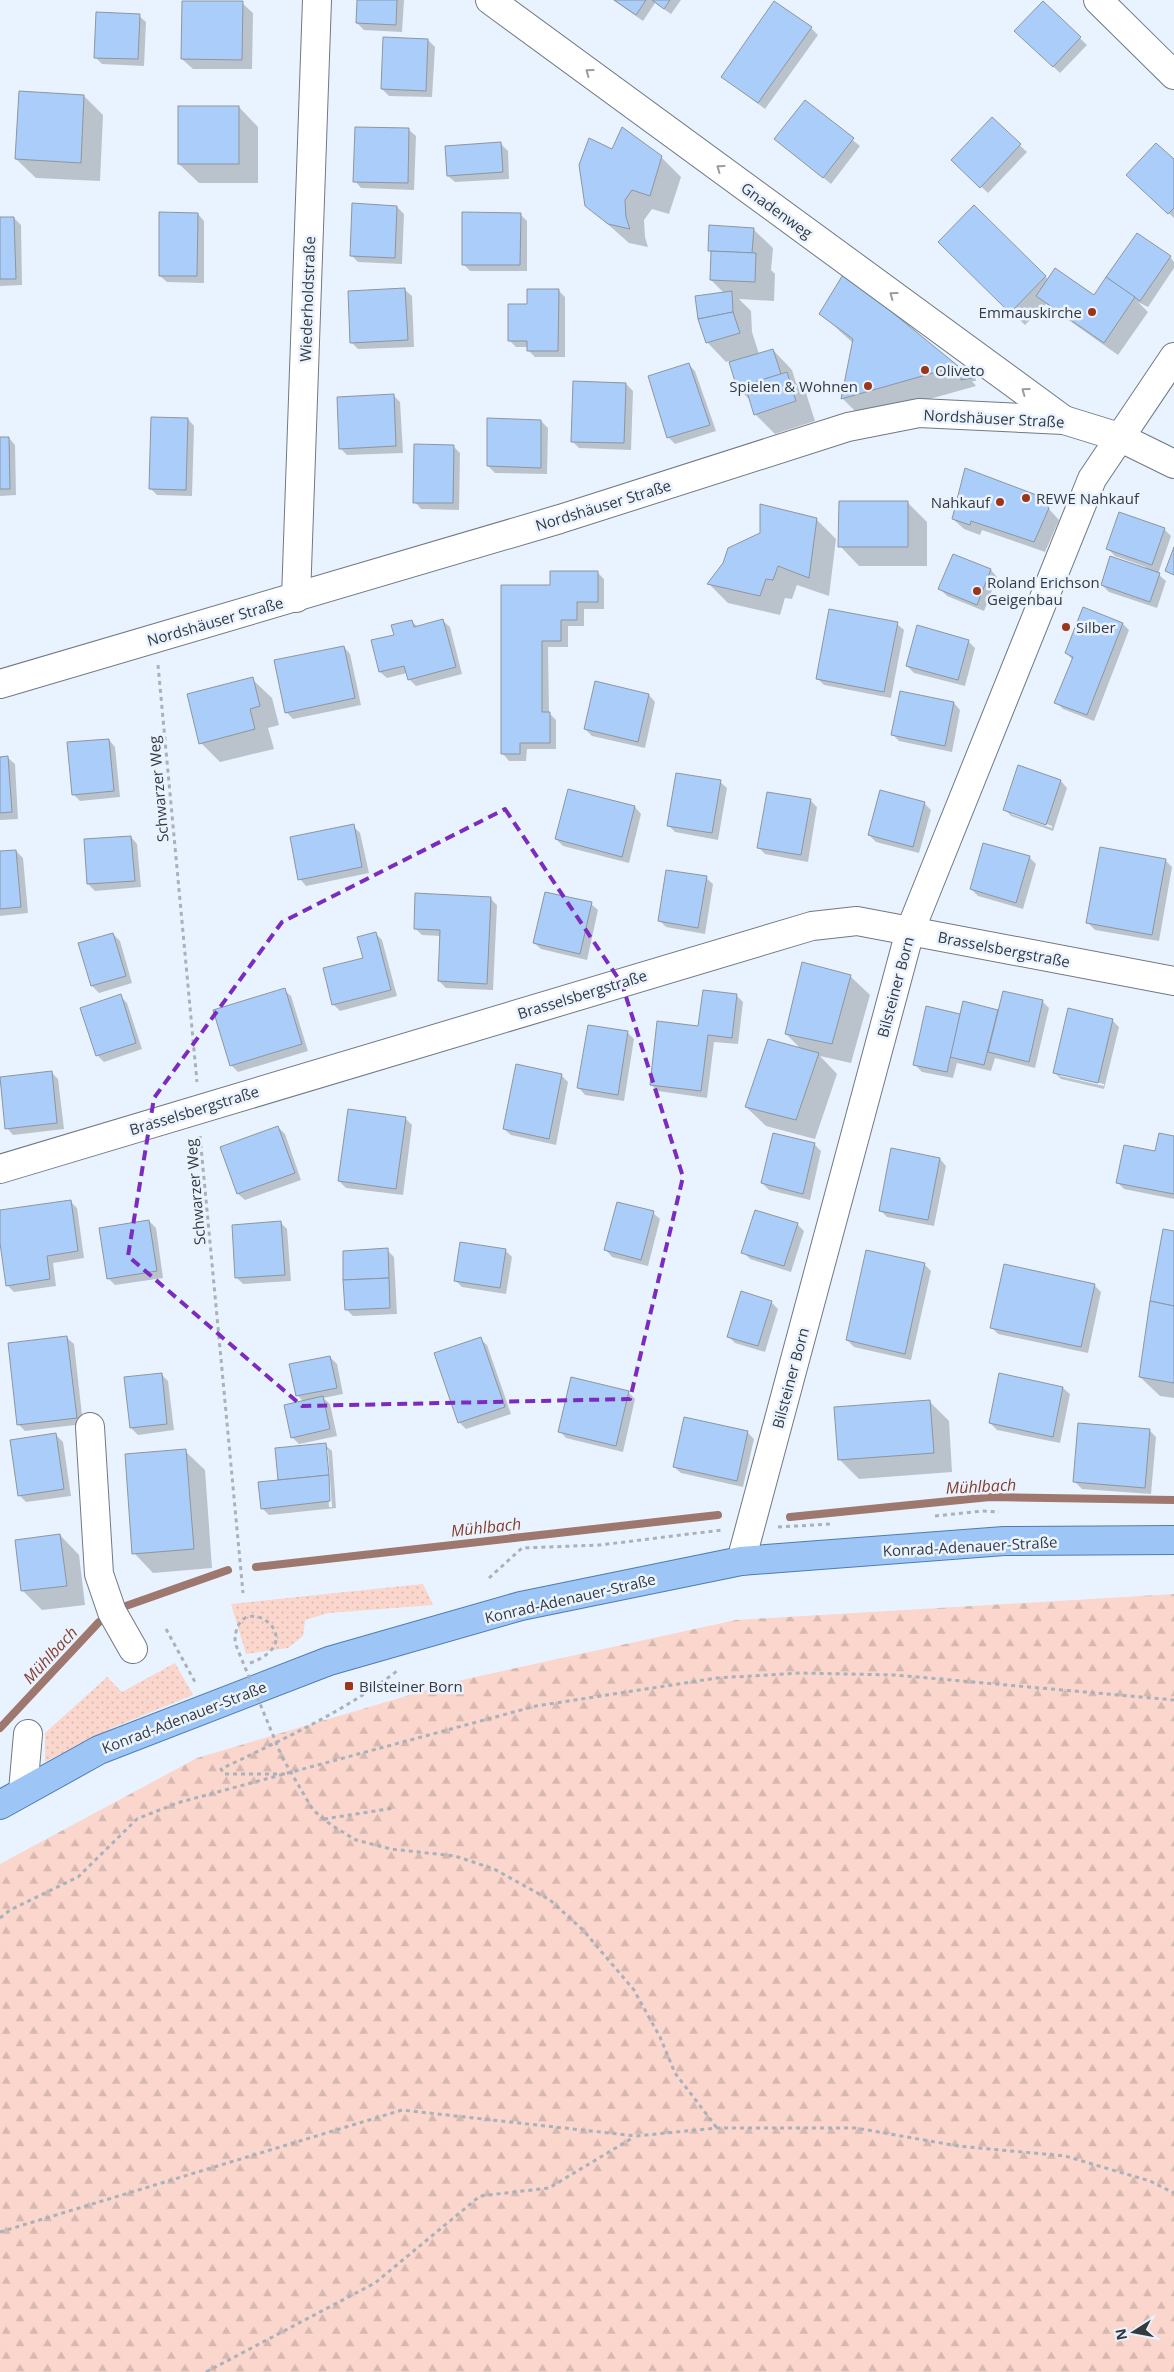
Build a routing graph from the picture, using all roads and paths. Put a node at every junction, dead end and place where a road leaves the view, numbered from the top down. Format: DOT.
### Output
graph roads {
  1 [pos="317,0"];
  2 [pos="490,0"];
  3 [pos="1098,0"];
  4 [pos="1174,75"];
  5 [pos="1174,357"];
  6 [pos="1064,420"];
  7 [pos="1118,437"];
  8 [pos="1174,464"];
  9 [pos="296,598"];
  10 [pos="158,669"];
  11 [pos="0,684"];
  12 [pos="910,931"];
  13 [pos="1174,981"];
  14 [pos="199,1108"];
  15 [pos="0,1169"];
  16 [pos="90,1427"];
  17 [pos="1174,1540"];
  18 [pos="741,1561"];
  19 [pos="244,1593"];
  20 [pos="166,1629"];
  21 [pos="133,1649"];
  22 [pos="241,1666"];
  23 [pos="399,1670"];
  24 [pos="204,1679"];
  25 [pos="1174,1700"];
  26 [pos="28,1734"];
  27 [pos="290,1773"];
  28 [pos="23,1791"];
  29 [pos="0,1805"];
  30 [pos="394,1808"];
  31 [pos="323,1819"];
  32 [pos="0,1918"];
  33 [pos="717,2128"];
  34 [pos="636,2136"];
  35 [pos="1174,2193"];
  36 [pos="0,2232"];
  37 [pos="206,2372"];
  1 -- 9 [label="street, Wiederholdstraße"];
  6 -- 2 [label="street, Gnadenweg, one-way"];
  3 -- 4 [label="street"];
  5 -- 7 [label="street"];
  6 -- 7 [label="street, Nordshäuser Straße"];
  6 -- 9 [label="street, Nordshäuser Straße"];
  7 -- 8 [label="street, Nordshäuser Straße"];
  7 -- 12 [label="street, Bilsteiner Born"];
  9 -- 11 [label="street, Nordshäuser Straße"];
  10 -- 14 [label="path, Schwarzer Weg"];
  12 -- 13 [label="street, Brasselsbergstraße"];
  12 -- 14 [label="street, Brasselsbergstraße"];
  12 -- 18 [label="street, Bilsteiner Born"];
  14 -- 15 [label="street, Brasselsbergstraße"];
  14 -- 19 [label="path, Schwarzer Weg"];
  16 -- 21 [label="street"];
  17 -- 18 [label="main road, Konrad-Adenauer-Straße"];
  18 -- 28 [label="main road, Konrad-Adenauer-Straße"];
  20 -- 24 [label="path"];
  22 -- 27 [label="path, bridge"];
  23 -- 27 [label="path"];
  25 -- 27 [label="path"];
  26 -- 28 [label="street"];
  27 -- 31 [label="path"];
  27 -- 32 [label="path"];
  28 -- 29 [label="main road, Konrad-Adenauer-Straße"];
  30 -- 31 [label="path"];
  31 -- 33 [label="path"];
  33 -- 34 [label="path"];
  33 -- 35 [label="path"];
  34 -- 36 [label="path"];
  34 -- 37 [label="path"];
}
